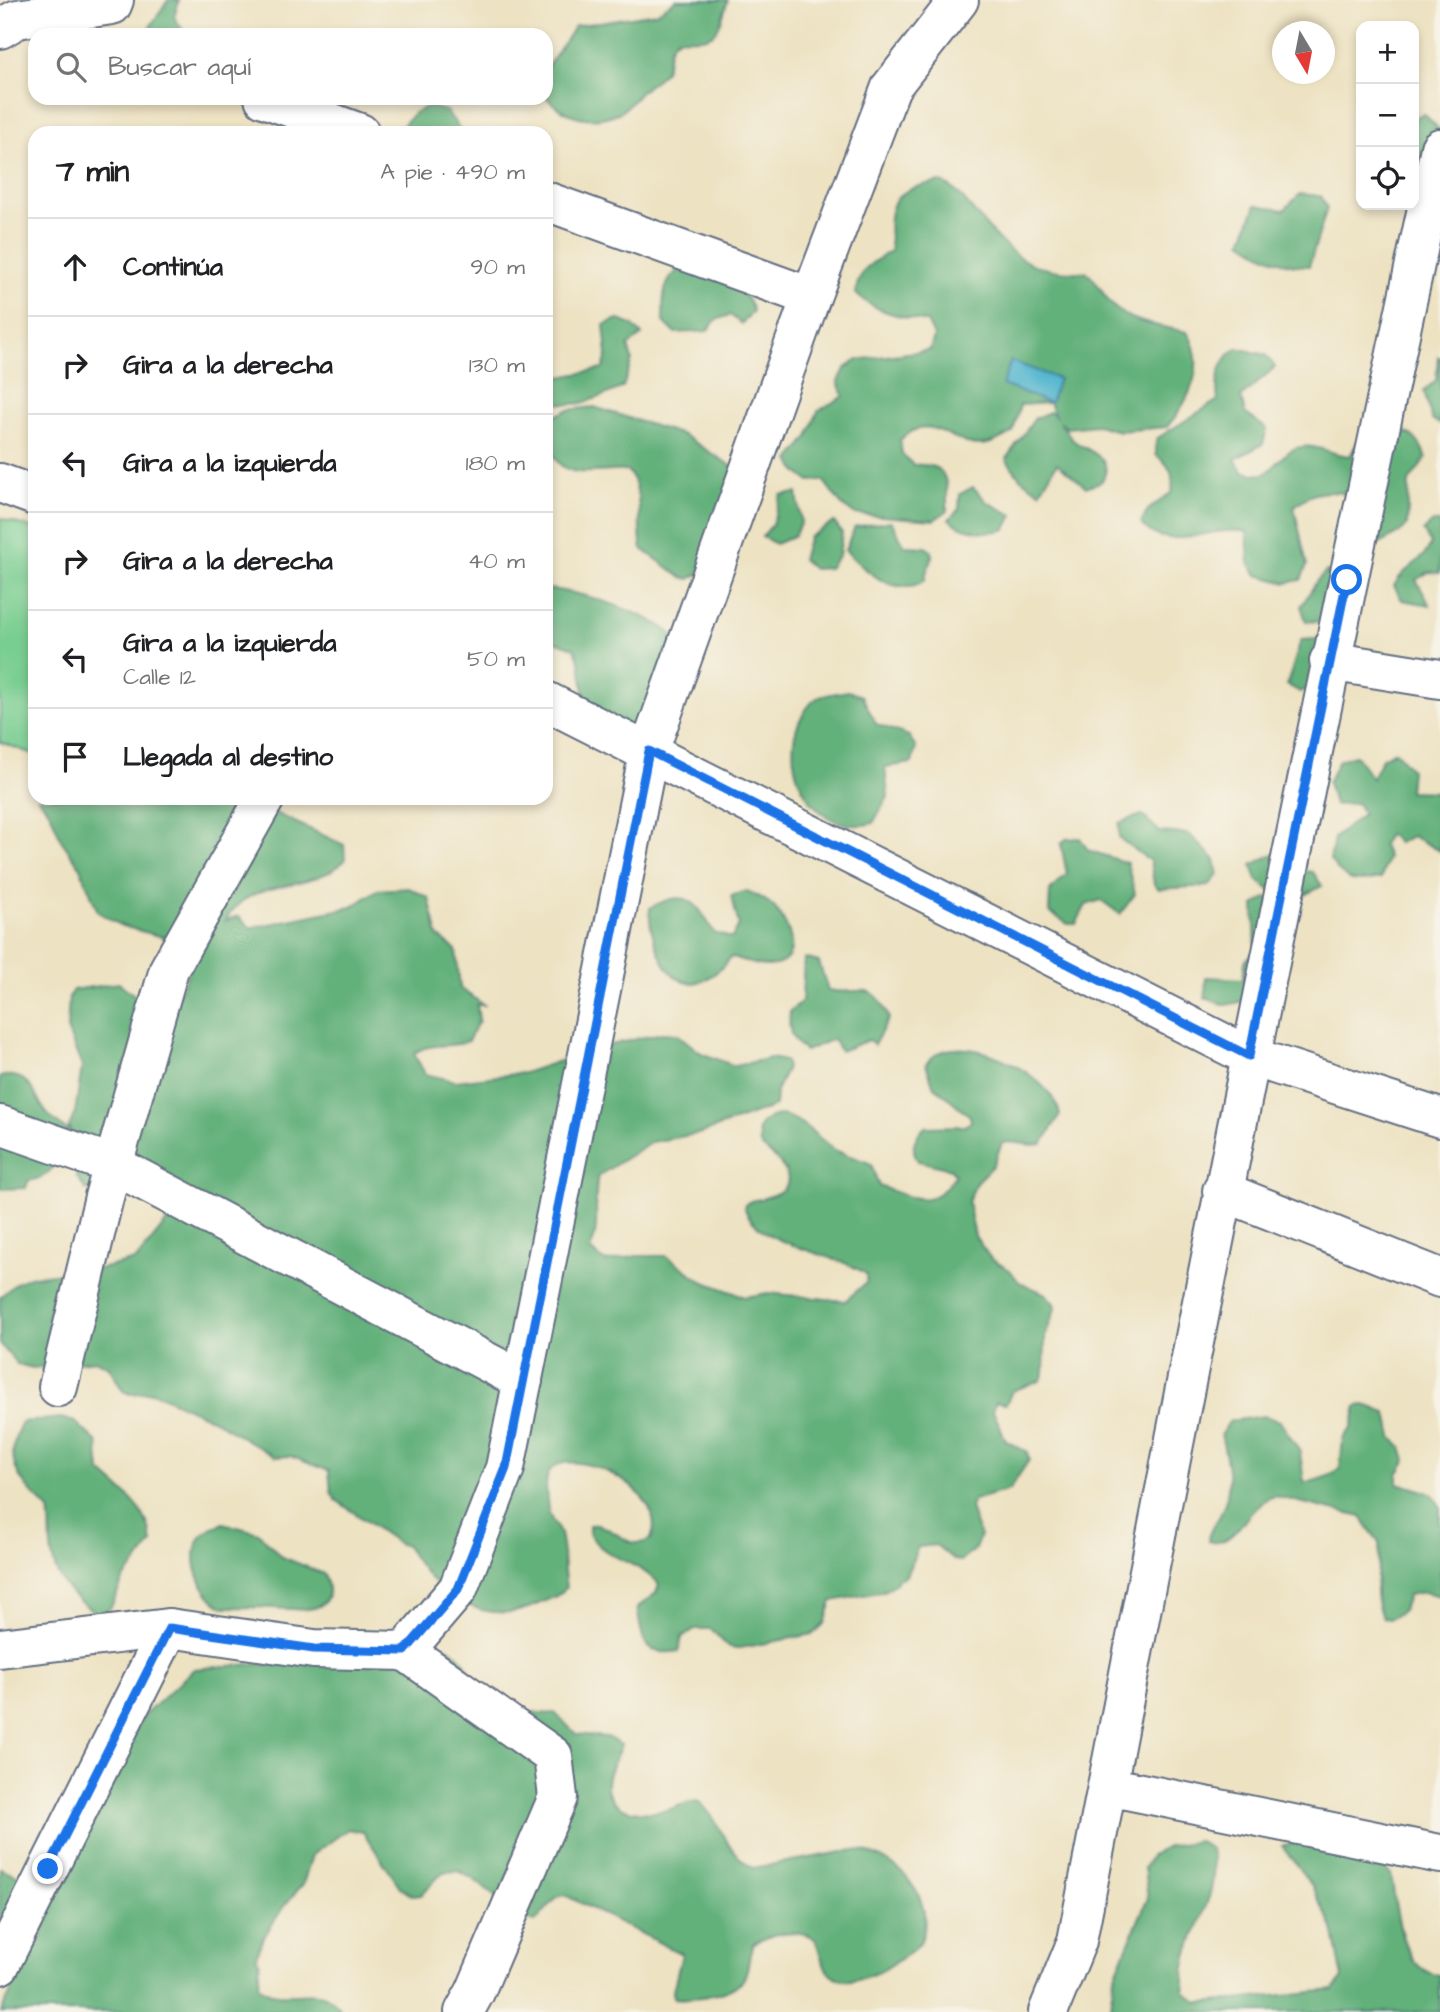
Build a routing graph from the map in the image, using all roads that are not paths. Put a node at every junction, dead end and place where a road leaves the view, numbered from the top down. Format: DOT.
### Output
graph roads {
  1 [pos="959,0"];
  2 [pos="117,13"];
  3 [pos="0,29"];
  4 [pos="283,105"];
  5 [pos="341,126"];
  6 [pos="1440,148"];
  7 [pos="553,204"];
  8 [pos="811,297"];
  9 [pos="0,483"];
  10 [pos="28,493"];
  11 [pos="1329,661"];
  12 [pos="1440,679"];
  13 [pos="553,704"];
  14 [pos="649,751"];
  15 [pos="261,805"];
  16 [pos="1249,1056"];
  17 [pos="1440,1118"];
  18 [pos="0,1125"];
  19 [pos="114,1165"];
  20 [pos="1222,1192"];
  21 [pos="1440,1278"];
  22 [pos="523,1381"];
  23 [pos="58,1387"];
  24 [pos="169,1628"];
  25 [pos="0,1648"];
  26 [pos="405,1651"];
  27 [pos="1107,1786"];
  28 [pos="1440,1854"];
  29 [pos="0,1965"];
  30 [pos="464,2012"];
  31 [pos="1048,2012"];
  1 -- 8 [label="street"];
  2 -- 3 [label="street"];
  4 -- 5 [label="street"];
  6 -- 11 [label="street"];
  7 -- 8 [label="street"];
  8 -- 14 [label="street"];
  9 -- 10 [label="street"];
  11 -- 12 [label="street"];
  11 -- 16 [label="street"];
  13 -- 14 [label="street"];
  14 -- 16 [label="street"];
  14 -- 22 [label="street"];
  15 -- 19 [label="street"];
  16 -- 17 [label="street"];
  16 -- 20 [label="street"];
  18 -- 19 [label="street"];
  19 -- 22 [label="street"];
  19 -- 23 [label="street"];
  20 -- 21 [label="street"];
  20 -- 27 [label="street"];
  22 -- 26 [label="street"];
  24 -- 25 [label="street"];
  24 -- 26 [label="street"];
  24 -- 29 [label="street"];
  26 -- 30 [label="street"];
  27 -- 28 [label="street"];
  27 -- 31 [label="street"];
}
